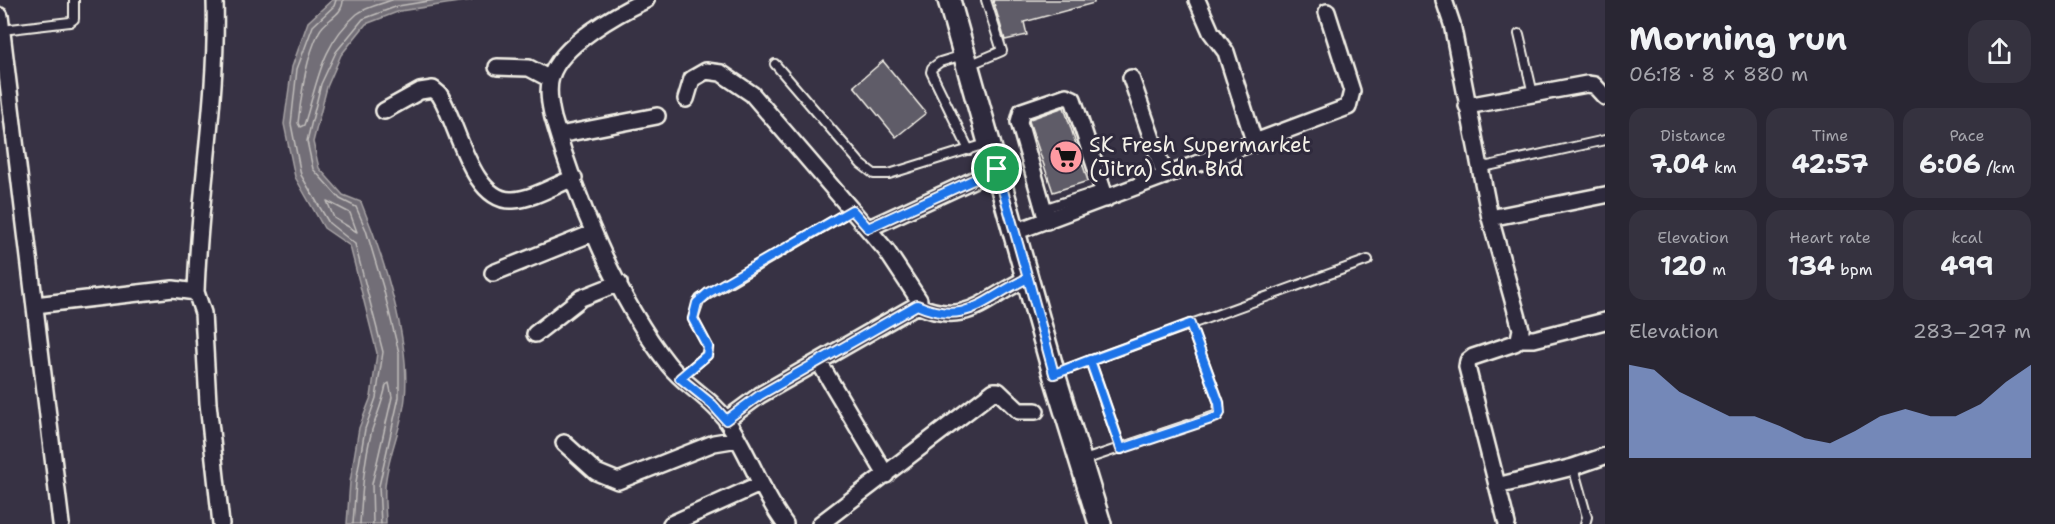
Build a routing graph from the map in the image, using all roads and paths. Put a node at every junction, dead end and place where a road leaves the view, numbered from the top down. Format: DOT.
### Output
graph roads {
  1 [pos="74,0"];
  2 [pos="215,0"];
  3 [pos="646,0"];
  4 [pos="949,0"];
  5 [pos="986,0"];
  6 [pos="1197,0"];
  7 [pos="1444,0"];
  8 [pos="1327,12"];
  9 [pos="1,23"];
  10 [pos="1519,34"];
  11 [pos="966,60"];
  12 [pos="775,64"];
  13 [pos="497,67"];
  14 [pos="1131,78"];
  15 [pos="550,79"];
  16 [pos="1533,95"];
  17 [pos="1605,97"];
  18 [pos="686,99"];
  19 [pos="1467,106"];
  20 [pos="384,111"];
  21 [pos="657,116"];
  22 [pos="559,135"];
  23 [pos="1605,140"];
  24 [pos="989,142"];
  25 [pos="1255,144"];
  26 [pos="969,150"];
  27 [pos="1479,168"];
  28 [pos="997,169"];
  29 [pos="1165,176"];
  30 [pos="574,178"];
  31 [pos="1105,194"];
  32 [pos="1605,195"];
  33 [pos="852,210"];
  34 [pos="1045,214"];
  35 [pos="1490,218"];
  36 [pos="868,228"];
  37 [pos="1015,232"];
  38 [pos="593,233"];
  39 [pos="1368,260"];
  40 [pos="493,273"];
  41 [pos="1028,278"];
  42 [pos="619,283"];
  43 [pos="196,292"];
  44 [pos="34,305"];
  45 [pos="917,305"];
  46 [pos="1605,321"];
  47 [pos="1190,324"];
  48 [pos="535,334"];
  49 [pos="1519,339"];
  50 [pos="1090,360"];
  51 [pos="819,362"];
  52 [pos="1054,374"];
  53 [pos="680,378"];
  54 [pos="1036,411"];
  55 [pos="726,420"];
  56 [pos="738,439"];
  57 [pos="564,443"];
  58 [pos="1121,449"];
  59 [pos="1605,456"];
  60 [pos="1081,461"];
  61 [pos="1574,467"];
  62 [pos="886,475"];
  63 [pos="760,484"];
  64 [pos="1497,486"];
  65 [pos="61,524"];
  66 [pos="221,524"];
  67 [pos="670,524"];
  68 [pos="785,524"];
  69 [pos="820,524"];
  70 [pos="1100,524"];
  71 [pos="1507,524"];
  72 [pos="1585,524"];
  1 -- 9 [label="lane"];
  2 -- 43 [label="street"];
  3 -- 15 [label="street"];
  4 -- 11 [label="main road"];
  5 -- 11 [label="lane"];
  6 -- 25 [label="street"];
  7 -- 19 [label="street"];
  8 -- 25 [label="street"];
  9 -- 44 [label="street"];
  10 -- 16 [label="lane"];
  11 -- 24 [label="main road"];
  11 -- 26 [label="lane"];
  12 -- 26 [label="lane"];
  13 -- 15 [label="street"];
  14 -- 29 [label="street"];
  15 -- 22 [label="street"];
  16 -- 17 [label="street"];
  16 -- 19 [label="street"];
  18 -- 33 [label="street"];
  19 -- 27 [label="street"];
  20 -- 30 [label="street"];
  21 -- 22 [label="street"];
  22 -- 30 [label="street"];
  23 -- 27 [label="lane"];
  24 -- 26 [label="lane"];
  24 -- 28 [label="main road"];
  25 -- 29 [label="street"];
  27 -- 35 [label="street"];
  28 -- 36 [label="street"];
  28 -- 37 [label="main road"];
  29 -- 31 [label="street"];
  30 -- 38 [label="street"];
  31 -- 34 [label="street"];
  31 -- 34 [label="street"];
  32 -- 35 [label="street"];
  33 -- 36 [label="street"];
  33 -- 53 [label="lane"];
  34 -- 37 [label="street"];
  35 -- 49 [label="street"];
  36 -- 45 [label="street"];
  37 -- 41 [label="main road"];
  38 -- 40 [label="street"];
  38 -- 42 [label="street"];
  39 -- 47 [label="lane"];
  41 -- 45 [label="street"];
  41 -- 52 [label="main road"];
  42 -- 48 [label="street"];
  42 -- 53 [label="street"];
  43 -- 44 [label="street"];
  43 -- 66 [label="street"];
  44 -- 65 [label="street"];
  45 -- 51 [label="street"];
  46 -- 49 [label="street"];
  47 -- 50 [label="lane"];
  47 -- 58 [label="lane"];
  49 -- 64 [label="street"];
  50 -- 52 [label="lane"];
  50 -- 58 [label="lane"];
  51 -- 55 [label="street"];
  51 -- 62 [label="street"];
  52 -- 60 [label="main road"];
  53 -- 55 [label="street"];
  54 -- 62 [label="street"];
  55 -- 56 [label="street"];
  56 -- 57 [label="street"];
  56 -- 63 [label="street"];
  58 -- 60 [label="lane"];
  59 -- 61 [label="street"];
  60 -- 70 [label="main road"];
  61 -- 64 [label="street"];
  61 -- 72 [label="lane"];
  62 -- 69 [label="street"];
  63 -- 67 [label="street"];
  63 -- 68 [label="street"];
  64 -- 71 [label="street"];
}
